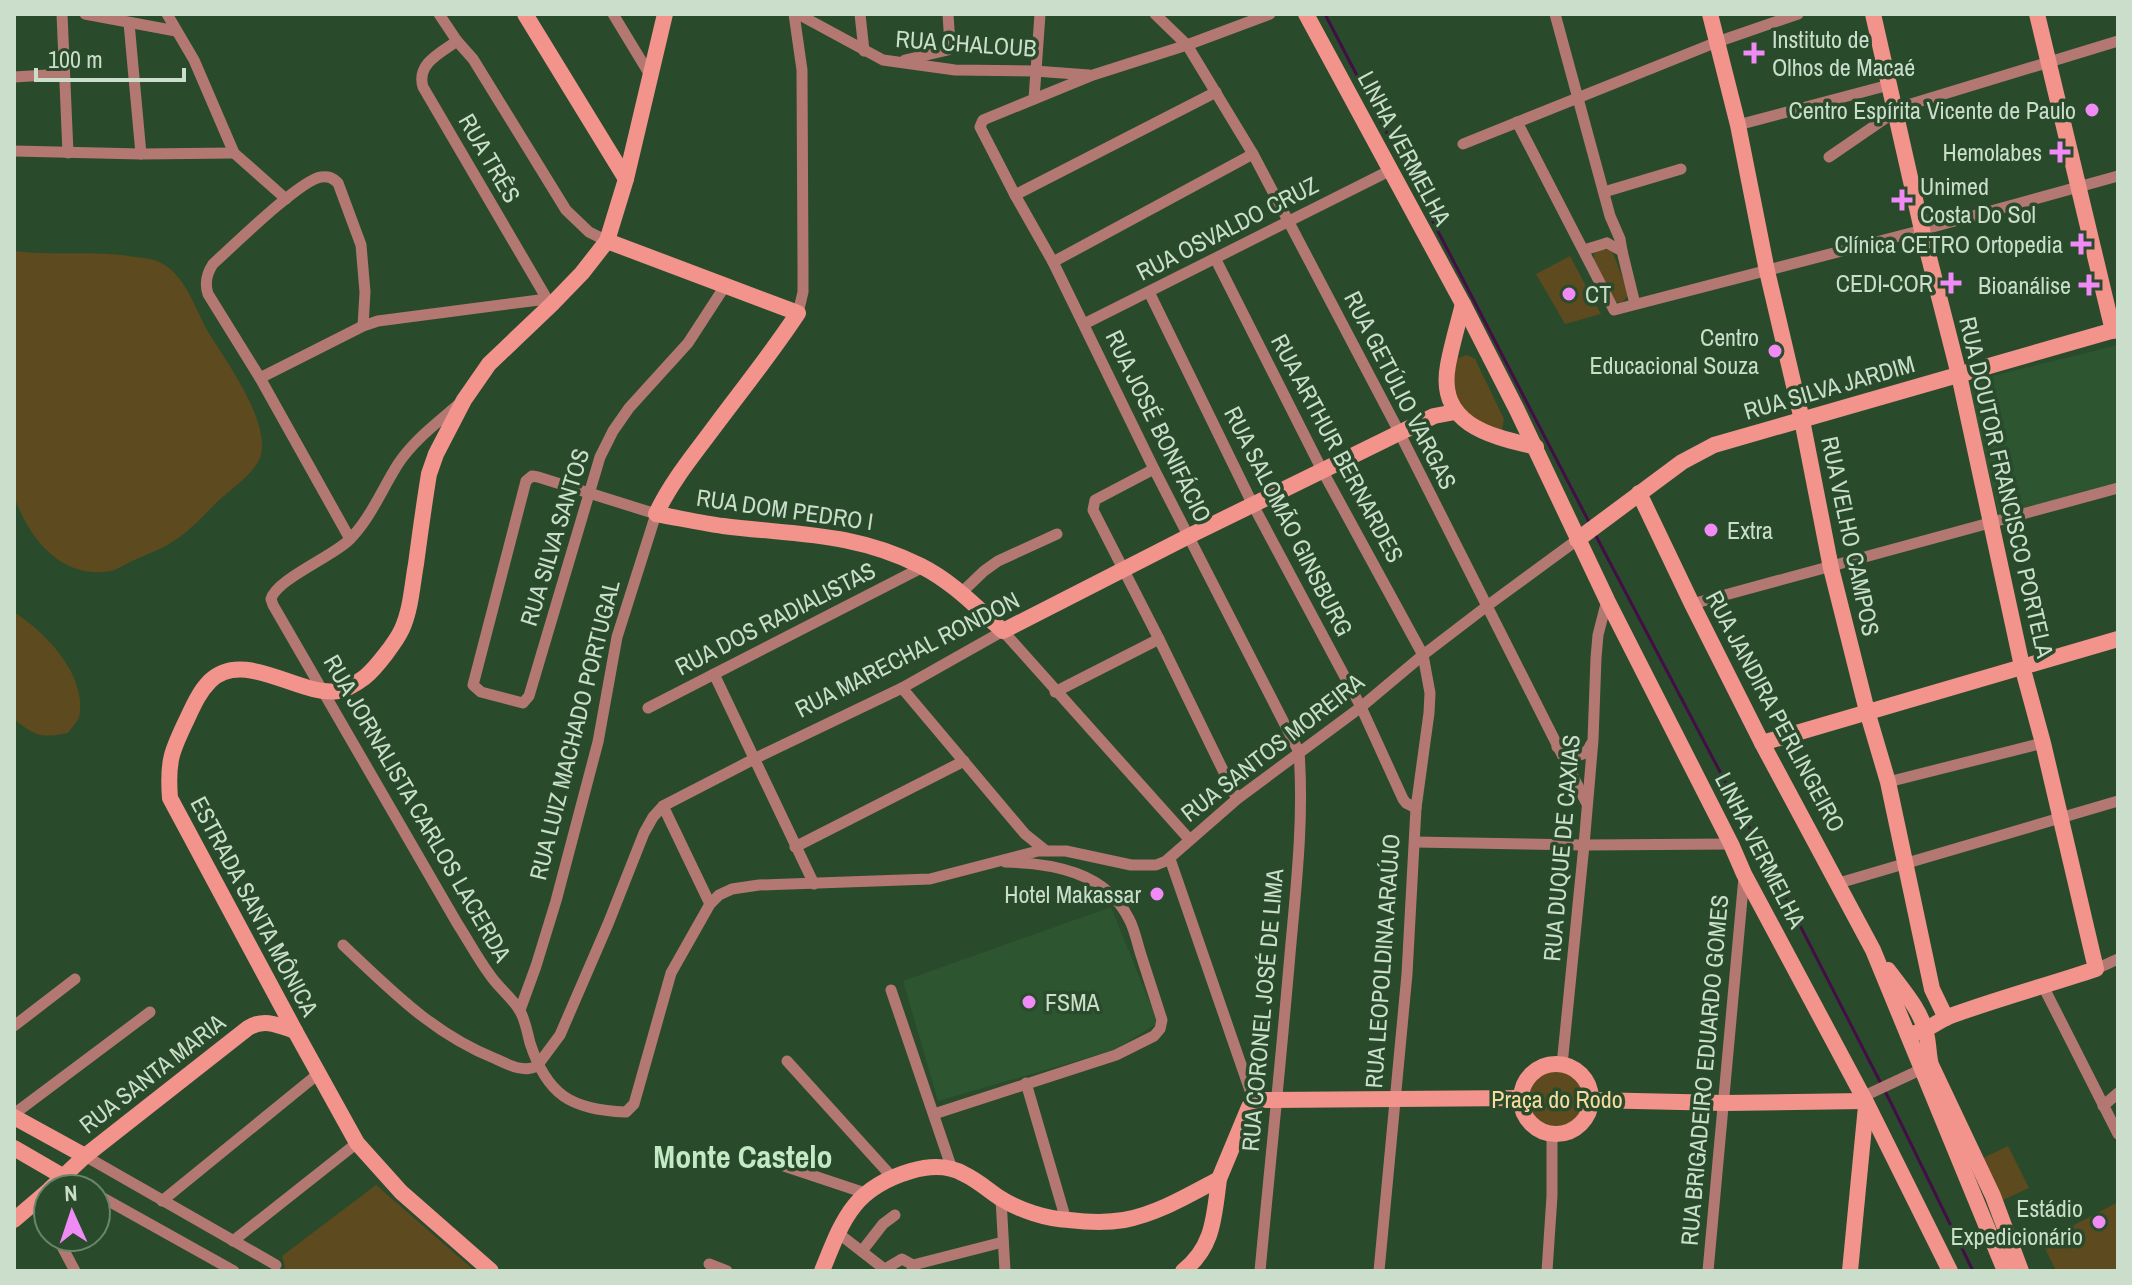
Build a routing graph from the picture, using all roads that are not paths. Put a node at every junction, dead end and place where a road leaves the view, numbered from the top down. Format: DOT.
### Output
graph roads {
  1 [pos="62,14"];
  2 [pos="85,14"];
  3 [pos="167,14"];
  4 [pos="439,14"];
  5 [pos="525,14"];
  6 [pos="613,14"];
  7 [pos="665,14"];
  8 [pos="796,14"];
  9 [pos="860,14"];
  10 [pos="948,14"];
  11 [pos="1040,14"];
  12 [pos="1155,14"];
  13 [pos="1270,14"];
  14 [pos="1306,14"];
  15 [pos="1555,14"];
  16 [pos="1710,14"];
  17 [pos="1798,14"];
  18 [pos="1873,14"];
  19 [pos="2037,14"];
  20 [pos="129,23"];
  21 [pos="176,31"];
  22 [pos="457,41"];
  23 [pos="2118,41"];
  24 [pos="1717,42"];
  25 [pos="1187,45"];
  26 [pos="864,51"];
  27 [pos="896,62"];
  28 [pos="2048,63"];
  29 [pos="1035,71"];
  30 [pos="64,74"];
  31 [pos="650,75"];
  32 [pos="1093,75"];
  33 [pos="14,77"];
  34 [pos="1889,85"];
  35 [pos="1216,92"];
  36 [pos="1034,99"];
  37 [pos="1578,99"];
  38 [pos="1896,111"];
  39 [pos="1517,122"];
  40 [pos="1738,125"];
  41 [pos="1463,144"];
  42 [pos="14,151"];
  43 [pos="68,153"];
  44 [pos="234,153"];
  45 [pos="141,154"];
  46 [pos="1253,154"];
  47 [pos="1829,157"];
  48 [pos="1681,169"];
  49 [pos="1389,171"];
  50 [pos="2118,176"];
  51 [pos="626,179"];
  52 [pos="2078,187"];
  53 [pos="1604,192"];
  54 [pos="1015,195"];
  55 [pos="286,199"];
  56 [pos="1610,216"];
  57 [pos="1288,221"];
  58 [pos="1922,230"];
  59 [pos="607,241"];
  60 [pos="1607,243"];
  61 [pos="1584,250"];
  62 [pos="1622,251"];
  63 [pos="1216,260"];
  64 [pos="1053,262"];
  65 [pos="1767,271"];
  66 [pos="725,286"];
  67 [pos="1149,292"];
  68 [pos="549,302"];
  69 [pos="1463,304"];
  70 [pos="1635,304"];
  71 [pos="798,313"];
  72 [pos="1084,324"];
  73 [pos="363,326"];
  74 [pos="2115,330"];
  75 [pos="1452,350"];
  76 [pos="1487,350"];
  77 [pos="1959,375"];
  78 [pos="260,378"];
  79 [pos="464,400"];
  80 [pos="1452,406"];
  81 [pos="1517,410"];
  82 [pos="1802,420"];
  83 [pos="1399,433"];
  84 [pos="1488,434"];
  85 [pos="1536,447"];
  86 [pos="1154,469"];
  87 [pos="1322,470"];
  88 [pos="2118,488"];
  89 [pos="1639,493"];
  90 [pos="587,494"];
  91 [pos="1253,505"];
  92 [pos="656,514"];
  93 [pos="1990,523"];
  94 [pos="1588,533"];
  95 [pos="1057,534"];
  96 [pos="1189,536"];
  97 [pos="350,539"];
  98 [pos="923,567"];
  99 [pos="1831,568"];
  100 [pos="1124,569"];
  101 [pos="961,593"];
  102 [pos="1607,600"];
  103 [pos="1692,604"];
  104 [pos="1487,606"];
  105 [pos="1622,630"];
  106 [pos="1003,631"];
  107 [pos="1598,635"];
  108 [pos="1159,639"];
  109 [pos="2118,639"];
  110 [pos="1423,655"];
  111 [pos="2022,666"];
  112 [pos="714,674"];
  113 [pos="902,688"];
  114 [pos="324,691"];
  115 [pos="1055,692"];
  116 [pos="529,696"];
  117 [pos="1361,707"];
  118 [pos="648,708"];
  119 [pos="1867,711"];
  120 [pos="1593,740"];
  121 [pos="1762,743"];
  122 [pos="2043,743"];
  123 [pos="1557,747"];
  124 [pos="1299,752"];
  125 [pos="754,759"];
  126 [pos="964,761"];
  127 [pos="1888,782"];
  128 [pos="1237,799"];
  129 [pos="2118,801"];
  130 [pos="1586,802"];
  131 [pos="663,806"];
  132 [pos="1416,808"];
  133 [pos="2061,818"];
  134 [pos="1189,839"];
  135 [pos="1415,842"];
  136 [pos="1731,844"];
  137 [pos="1584,845"];
  138 [pos="795,847"];
  139 [pos="1045,850"];
  140 [pos="1170,859"];
  141 [pos="990,862"];
  142 [pos="1906,862"];
  143 [pos="1744,874"];
  144 [pos="1839,883"];
  145 [pos="814,884"];
  146 [pos="710,904"];
  147 [pos="343,945"];
  148 [pos="2118,959"];
  149 [pos="2096,969"];
  150 [pos="75,979"];
  151 [pos="2043,986"];
  152 [pos="1932,989"];
  153 [pos="891,990"];
  154 [pos="1905,1007"];
  155 [pos="520,1010"];
  156 [pos="150,1012"];
  157 [pos="1946,1018"];
  158 [pos="14,1026"];
  159 [pos="295,1031"];
  160 [pos="1926,1031"];
  161 [pos="1908,1034"];
  162 [pos="787,1061"];
  163 [pos="1562,1065"];
  164 [pos="537,1066"];
  165 [pos="1922,1069"];
  166 [pos="318,1074"];
  167 [pos="1026,1083"];
  168 [pos="2118,1093"];
  169 [pos="1520,1098"];
  170 [pos="1867,1098"];
  171 [pos="1276,1099"];
  172 [pos="1397,1099"];
  173 [pos="1591,1100"];
  174 [pos="1254,1102"];
  175 [pos="1725,1103"];
  176 [pos="2103,1106"];
  177 [pos="934,1114"];
  178 [pos="14,1116"];
  179 [pos="1552,1134"];
  180 [pos="2118,1134"];
  181 [pos="1863,1138"];
  182 [pos="1884,1140"];
  183 [pos="357,1143"];
  184 [pos="14,1148"];
  185 [pos="85,1156"];
  186 [pos="763,1159"];
  187 [pos="952,1169"];
  188 [pos="57,1173"];
  189 [pos="68,1173"];
  190 [pos="892,1177"];
  191 [pos="1219,1179"];
  192 [pos="865,1193"];
  193 [pos="1001,1199"];
  194 [pos="1985,1199"];
  195 [pos="162,1201"];
  196 [pos="112,1203"];
  197 [pos="32,1204"];
  198 [pos="895,1215"];
  199 [pos="14,1220"];
  200 [pos="1066,1220"];
  201 [pos="838,1233"];
  202 [pos="233,1241"];
  203 [pos="1003,1242"];
  204 [pos="862,1251"];
  205 [pos="65,1253"];
  206 [pos="709,1264"];
  207 [pos="276,1265"];
  208 [pos="912,1268"];
  209 [pos="886,1270"];
  210 [pos="75,1271"];
  211 [pos="234,1271"];
  212 [pos="491,1271"];
  213 [pos="727,1271"];
  214 [pos="822,1271"];
  215 [pos="1005,1271"];
  216 [pos="1183,1271"];
  217 [pos="1260,1271"];
  218 [pos="1379,1271"];
  219 [pos="1547,1271"];
  220 [pos="1708,1271"];
  221 [pos="1850,1271"];
  222 [pos="1950,1271"];
  223 [pos="2005,1271"];
  224 [pos="2021,1271"];
  1 -- 30 [label="street"];
  2 -- 20 [label="street"];
  3 -- 21 [label="street"];
  4 -- 22 [label="street"];
  5 -- 51 [label="main road"];
  6 -- 31 [label="street"];
  7 -- 31 [label="main road"];
  8 -- 26 [label="street, RUA CHALOUB"];
  8 -- 71 [label="street"];
  9 -- 26 [label="street"];
  10 -- 27 [label="street"];
  11 -- 29 [label="street"];
  12 -- 25 [label="street, RUA GETÚLIO VARGAS"];
  13 -- 25 [label="street"];
  14 -- 49 [label="main road, LINHA VERMELHA"];
  15 -- 37 [label="street"];
  16 -- 24 [label="main road, RUA VELHO CAMPOS"];
  17 -- 24 [label="street"];
  18 -- 34 [label="main road, RUA DOUTOR FRANCISCO PORTELA"];
  19 -- 28 [label="main road"];
  20 -- 21 [label="street"];
  20 -- 45 [label="street"];
  21 -- 44 [label="street"];
  22 -- 59 [label="street"];
  22 -- 68 [label="street, RUA TRÊS"];
  23 -- 28 [label="street"];
  24 -- 37 [label="street"];
  24 -- 40 [label="main road, RUA VELHO CAMPOS"];
  25 -- 32 [label="street"];
  25 -- 35 [label="street, RUA GETÚLIO VARGAS"];
  26 -- 27 [label="street, RUA CHALOUB"];
  27 -- 29 [label="street, RUA CHALOUB"];
  28 -- 38 [label="street"];
  28 -- 52 [label="main road"];
  29 -- 32 [label="street, RUA CHALOUB"];
  29 -- 36 [label="street"];
  30 -- 33 [label="street"];
  30 -- 43 [label="street"];
  31 -- 51 [label="main road"];
  32 -- 36 [label="street"];
  34 -- 38 [label="main road, RUA DOUTOR FRANCISCO PORTELA"];
  34 -- 40 [label="street"];
  35 -- 46 [label="street, RUA GETÚLIO VARGAS"];
  35 -- 54 [label="street"];
  36 -- 54 [label="street, RUA JOSÉ BONIFÁCIO"];
  37 -- 39 [label="street"];
  37 -- 53 [label="street"];
  38 -- 47 [label="street"];
  38 -- 58 [label="main road, RUA DOUTOR FRANCISCO PORTELA"];
  39 -- 41 [label="street"];
  39 -- 61 [label="street"];
  40 -- 65 [label="main road, RUA VELHO CAMPOS"];
  42 -- 43 [label="street"];
  43 -- 45 [label="street"];
  44 -- 45 [label="street"];
  44 -- 55 [label="street"];
  46 -- 57 [label="street, RUA GETÚLIO VARGAS"];
  46 -- 64 [label="street"];
  48 -- 53 [label="street"];
  49 -- 57 [label="street, RUA OSVALDO CRUZ"];
  49 -- 69 [label="main road, LINHA VERMELHA"];
  50 -- 52 [label="street"];
  51 -- 59 [label="main road"];
  52 -- 58 [label="street"];
  52 -- 74 [label="main road"];
  53 -- 56 [label="street"];
  54 -- 64 [label="street, RUA JOSÉ BONIFÁCIO"];
  55 -- 73 [label="street"];
  55 -- 78 [label="street"];
  56 -- 60 [label="street"];
  56 -- 62 [label="street"];
  57 -- 63 [label="street, RUA OSVALDO CRUZ"];
  57 -- 83 [label="street, RUA GETÚLIO VARGAS"];
  58 -- 65 [label="street"];
  58 -- 77 [label="main road, RUA DOUTOR FRANCISCO PORTELA"];
  59 -- 66 [label="main road"];
  59 -- 68 [label="main road"];
  60 -- 61 [label="street"];
  60 -- 62 [label="street"];
  61 -- 70 [label="street"];
  62 -- 70 [label="street"];
  63 -- 67 [label="street, RUA OSVALDO CRUZ"];
  63 -- 87 [label="street, RUA ARTHUR BERNARDES"];
  64 -- 72 [label="street, RUA JOSÉ BONIFÁCIO"];
  65 -- 70 [label="street"];
  65 -- 82 [label="main road, RUA VELHO CAMPOS"];
  66 -- 71 [label="main road"];
  66 -- 90 [label="street, RUA SILVA SANTOS"];
  67 -- 72 [label="street, RUA OSVALDO CRUZ"];
  67 -- 91 [label="street, RUA SALOMÃO GINSBURG"];
  68 -- 73 [label="street"];
  68 -- 79 [label="main road"];
  69 -- 75 [label="main road"];
  69 -- 76 [label="main road, LINHA VERMELHA"];
  71 -- 92 [label="main road, RUA LUIZ MACHADO PORTUGAL"];
  72 -- 86 [label="street, RUA JOSÉ BONIFÁCIO"];
  73 -- 78 [label="street"];
  74 -- 77 [label="main road, RUA SILVA JARDIM"];
  75 -- 76 [label="main road"];
  75 -- 80 [label="main road"];
  76 -- 81 [label="main road, LINHA VERMELHA"];
  77 -- 82 [label="main road, RUA SILVA JARDIM"];
  77 -- 93 [label="main road, RUA DOUTOR FRANCISCO PORTELA"];
  78 -- 97 [label="street"];
  79 -- 97 [label="street"];
  79 -- 114 [label="main road"];
  80 -- 83 [label="main road, RUA MARECHAL RONDON"];
  80 -- 84 [label="main road"];
  81 -- 84 [label="main road"];
  81 -- 85 [label="main road, LINHA VERMELHA"];
  82 -- 89 [label="main road, RUA SILVA JARDIM"];
  82 -- 99 [label="main road, RUA VELHO CAMPOS"];
  83 -- 87 [label="main road, RUA MARECHAL RONDON"];
  83 -- 104 [label="street, RUA GETÚLIO VARGAS"];
  84 -- 85 [label="main road"];
  85 -- 94 [label="main road, LINHA VERMELHA"];
  86 -- 96 [label="street, RUA JOSÉ BONIFÁCIO"];
  86 -- 100 [label="street"];
  87 -- 91 [label="main road, RUA MARECHAL RONDON"];
  87 -- 110 [label="street, RUA ARTHUR BERNARDES"];
  88 -- 93 [label="street"];
  89 -- 94 [label="main road, RUA SILVA JARDIM"];
  89 -- 103 [label="main road, RUA JANDIRA PERLINGEIRO"];
  90 -- 92 [label="street, RUA DOM PEDRO I"];
  90 -- 116 [label="street, RUA SILVA SANTOS"];
  90 -- 116 [label="street, RUA DOM PEDRO I"];
  91 -- 96 [label="main road, RUA MARECHAL RONDON"];
  91 -- 117 [label="street, RUA SALOMÃO GINSBURG"];
  92 -- 98 [label="main road, RUA DOM PEDRO I"];
  92 -- 155 [label="street, RUA LUIZ MACHADO PORTUGAL"];
  93 -- 99 [label="street"];
  93 -- 111 [label="main road, RUA DOUTOR FRANCISCO PORTELA"];
  94 -- 102 [label="main road, LINHA VERMELHA"];
  94 -- 104 [label="street, RUA SANTOS MOREIRA"];
  95 -- 101 [label="street"];
  96 -- 100 [label="main road, RUA MARECHAL RONDON"];
  96 -- 124 [label="street, RUA JOSÉ BONIFÁCIO"];
  97 -- 114 [label="street, RUA JORNALISTA CARLOS LACERDA"];
  98 -- 101 [label="main road, RUA DOM PEDRO I"];
  98 -- 112 [label="street, RUA DOS RADIALISTAS"];
  99 -- 103 [label="street"];
  99 -- 119 [label="main road, RUA VELHO CAMPOS"];
  100 -- 106 [label="main road, RUA MARECHAL RONDON"];
  100 -- 108 [label="street"];
  101 -- 106 [label="main road, RUA DOM PEDRO I"];
  102 -- 105 [label="main road, LINHA VERMELHA"];
  102 -- 107 [label="street, RUA DUQUE DE CAXIAS"];
  103 -- 121 [label="main road, RUA JANDIRA PERLINGEIRO"];
  104 -- 110 [label="street, RUA SANTOS MOREIRA"];
  104 -- 123 [label="street, RUA GETÚLIO VARGAS"];
  105 -- 107 [label="street"];
  105 -- 136 [label="main road, LINHA VERMELHA"];
  106 -- 113 [label="street, RUA MARECHAL RONDON"];
  106 -- 115 [label="street"];
  107 -- 120 [label="street, RUA DUQUE DE CAXIAS"];
  108 -- 115 [label="street"];
  108 -- 128 [label="street"];
  109 -- 111 [label="main road"];
  110 -- 117 [label="street, RUA SANTOS MOREIRA"];
  110 -- 132 [label="street, RUA LEOPOLDINA ARAÚJO"];
  111 -- 119 [label="main road"];
  111 -- 122 [label="main road, RUA DOUTOR FRANCISCO PORTELA"];
  112 -- 118 [label="street, RUA DOS RADIALISTAS"];
  112 -- 125 [label="street"];
  113 -- 125 [label="street, RUA MARECHAL RONDON"];
  113 -- 126 [label="street"];
  114 -- 155 [label="street, RUA JORNALISTA CARLOS LACERDA"];
  114 -- 159 [label="main road, ESTRADA SANTA MÔNICA"];
  115 -- 134 [label="street"];
  117 -- 124 [label="street, RUA SANTOS MOREIRA"];
  117 -- 132 [label="street, RUA SALOMÃO GINSBURG"];
  119 -- 121 [label="main road"];
  119 -- 127 [label="main road, RUA VELHO CAMPOS"];
  120 -- 123 [label="street"];
  120 -- 130 [label="street, RUA DUQUE DE CAXIAS"];
  121 -- 144 [label="main road, RUA JANDIRA PERLINGEIRO"];
  122 -- 127 [label="street"];
  122 -- 133 [label="main road, RUA DOUTOR FRANCISCO PORTELA"];
  123 -- 130 [label="street, RUA GETÚLIO VARGAS"];
  124 -- 128 [label="street, RUA SANTOS MOREIRA"];
  124 -- 171 [label="street, RUA CORONEL JOSÉ DE LIMA"];
  125 -- 131 [label="street, RUA MARECHAL RONDON"];
  125 -- 138 [label="street"];
  126 -- 138 [label="street"];
  126 -- 139 [label="street"];
  127 -- 142 [label="main road, RUA VELHO CAMPOS"];
  128 -- 134 [label="street, RUA SANTOS MOREIRA"];
  129 -- 133 [label="street"];
  130 -- 137 [label="street, RUA DUQUE DE CAXIAS"];
  131 -- 146 [label="street"];
  131 -- 164 [label="street, RUA MARECHAL RONDON"];
  132 -- 135 [label="street, RUA LEOPOLDINA ARAÚJO"];
  133 -- 142 [label="street"];
  133 -- 149 [label="main road, RUA DOUTOR FRANCISCO PORTELA"];
  134 -- 140 [label="street, RUA SANTOS MOREIRA"];
  135 -- 137 [label="street"];
  135 -- 172 [label="street, RUA LEOPOLDINA ARAÚJO"];
  136 -- 137 [label="street"];
  136 -- 143 [label="main road, LINHA VERMELHA"];
  137 -- 163 [label="street, RUA DUQUE DE CAXIAS"];
  138 -- 145 [label="street"];
  139 -- 140 [label="street"];
  139 -- 141 [label="street"];
  140 -- 174 [label="street"];
  141 -- 145 [label="street"];
  141 -- 167 [label="street"];
  142 -- 144 [label="street"];
  142 -- 152 [label="main road, RUA VELHO CAMPOS"];
  143 -- 170 [label="main road, LINHA VERMELHA"];
  143 -- 175 [label="street, RUA BRIGADEIRO EDUARDO GOMES"];
  144 -- 154 [label="main road, RUA JANDIRA PERLINGEIRO"];
  145 -- 146 [label="street"];
  146 -- 164 [label="street, RUA JORNALISTA CARLOS LACERDA"];
  147 -- 164 [label="street"];
  148 -- 149 [label="street"];
  149 -- 151 [label="main road"];
  150 -- 158 [label="street"];
  151 -- 157 [label="main road"];
  151 -- 176 [label="street"];
  152 -- 154 [label="main road"];
  152 -- 157 [label="main road, RUA VELHO CAMPOS"];
  153 -- 177 [label="street"];
  154 -- 160 [label="main road, RUA JANDIRA PERLINGEIRO"];
  154 -- 161 [label="main road, RUA JANDIRA PERLINGEIRO"];
  155 -- 164 [label="street, RUA JORNALISTA CARLOS LACERDA"];
  156 -- 178 [label="street"];
  157 -- 160 [label="main road"];
  159 -- 166 [label="main road, ESTRADA SANTA MÔNICA"];
  159 -- 185 [label="main road, RUA SANTA MARIA"];
  160 -- 161 [label="main road"];
  160 -- 194 [label="main road, RUA JANDIRA PERLINGEIRO"];
  161 -- 165 [label="main road, RUA JANDIRA PERLINGEIRO"];
  162 -- 190 [label="street"];
  163 -- 169 [label="main road"];
  163 -- 173 [label="main road"];
  165 -- 170 [label="street"];
  165 -- 194 [label="main road, RUA JANDIRA PERLINGEIRO"];
  166 -- 183 [label="main road, ESTRADA SANTA MÔNICA"];
  166 -- 195 [label="street"];
  167 -- 177 [label="street"];
  167 -- 200 [label="street"];
  168 -- 176 [label="street"];
  169 -- 172 [label="main road"];
  169 -- 179 [label="main road"];
  170 -- 175 [label="main road"];
  170 -- 181 [label="main road"];
  170 -- 182 [label="main road, LINHA VERMELHA"];
  171 -- 172 [label="main road"];
  171 -- 174 [label="main road"];
  171 -- 217 [label="street, RUA CORONEL JOSÉ DE LIMA"];
  172 -- 218 [label="street, RUA LEOPOLDINA ARAÚJO"];
  173 -- 175 [label="main road"];
  173 -- 179 [label="main road"];
  174 -- 191 [label="main road"];
  175 -- 220 [label="street, RUA BRIGADEIRO EDUARDO GOMES"];
  176 -- 180 [label="street"];
  177 -- 187 [label="street"];
  178 -- 185 [label="main road"];
  179 -- 219 [label="street"];
  181 -- 182 [label="main road"];
  181 -- 221 [label="main road"];
  182 -- 222 [label="main road, LINHA VERMELHA"];
  183 -- 202 [label="street"];
  183 -- 212 [label="main road, ESTRADA SANTA MÔNICA"];
  184 -- 188 [label="main road"];
  185 -- 189 [label="main road, RUA SANTA MARIA"];
  185 -- 195 [label="street"];
  186 -- 192 [label="street"];
  187 -- 190 [label="main road"];
  187 -- 193 [label="main road"];
  190 -- 192 [label="main road"];
  191 -- 200 [label="main road"];
  191 -- 216 [label="main road"];
  192 -- 201 [label="main road"];
  193 -- 200 [label="main road"];
  193 -- 203 [label="street"];
  194 -- 223 [label="main road, RUA JANDIRA PERLINGEIRO"];
  194 -- 224 [label="main road, RUA JANDIRA PERLINGEIRO"];
  195 -- 202 [label="street"];
  196 -- 211 [label="street"];
  197 -- 199 [label="main road, RUA SANTA MARIA"];
  198 -- 204 [label="street"];
  201 -- 204 [label="street"];
  201 -- 214 [label="main road"];
  202 -- 207 [label="street"];
  203 -- 208 [label="street"];
  203 -- 215 [label="street"];
  204 -- 209 [label="street"];
  205 -- 210 [label="street"];
  206 -- 213 [label="street"];
  208 -- 209 [label="street"];
}
